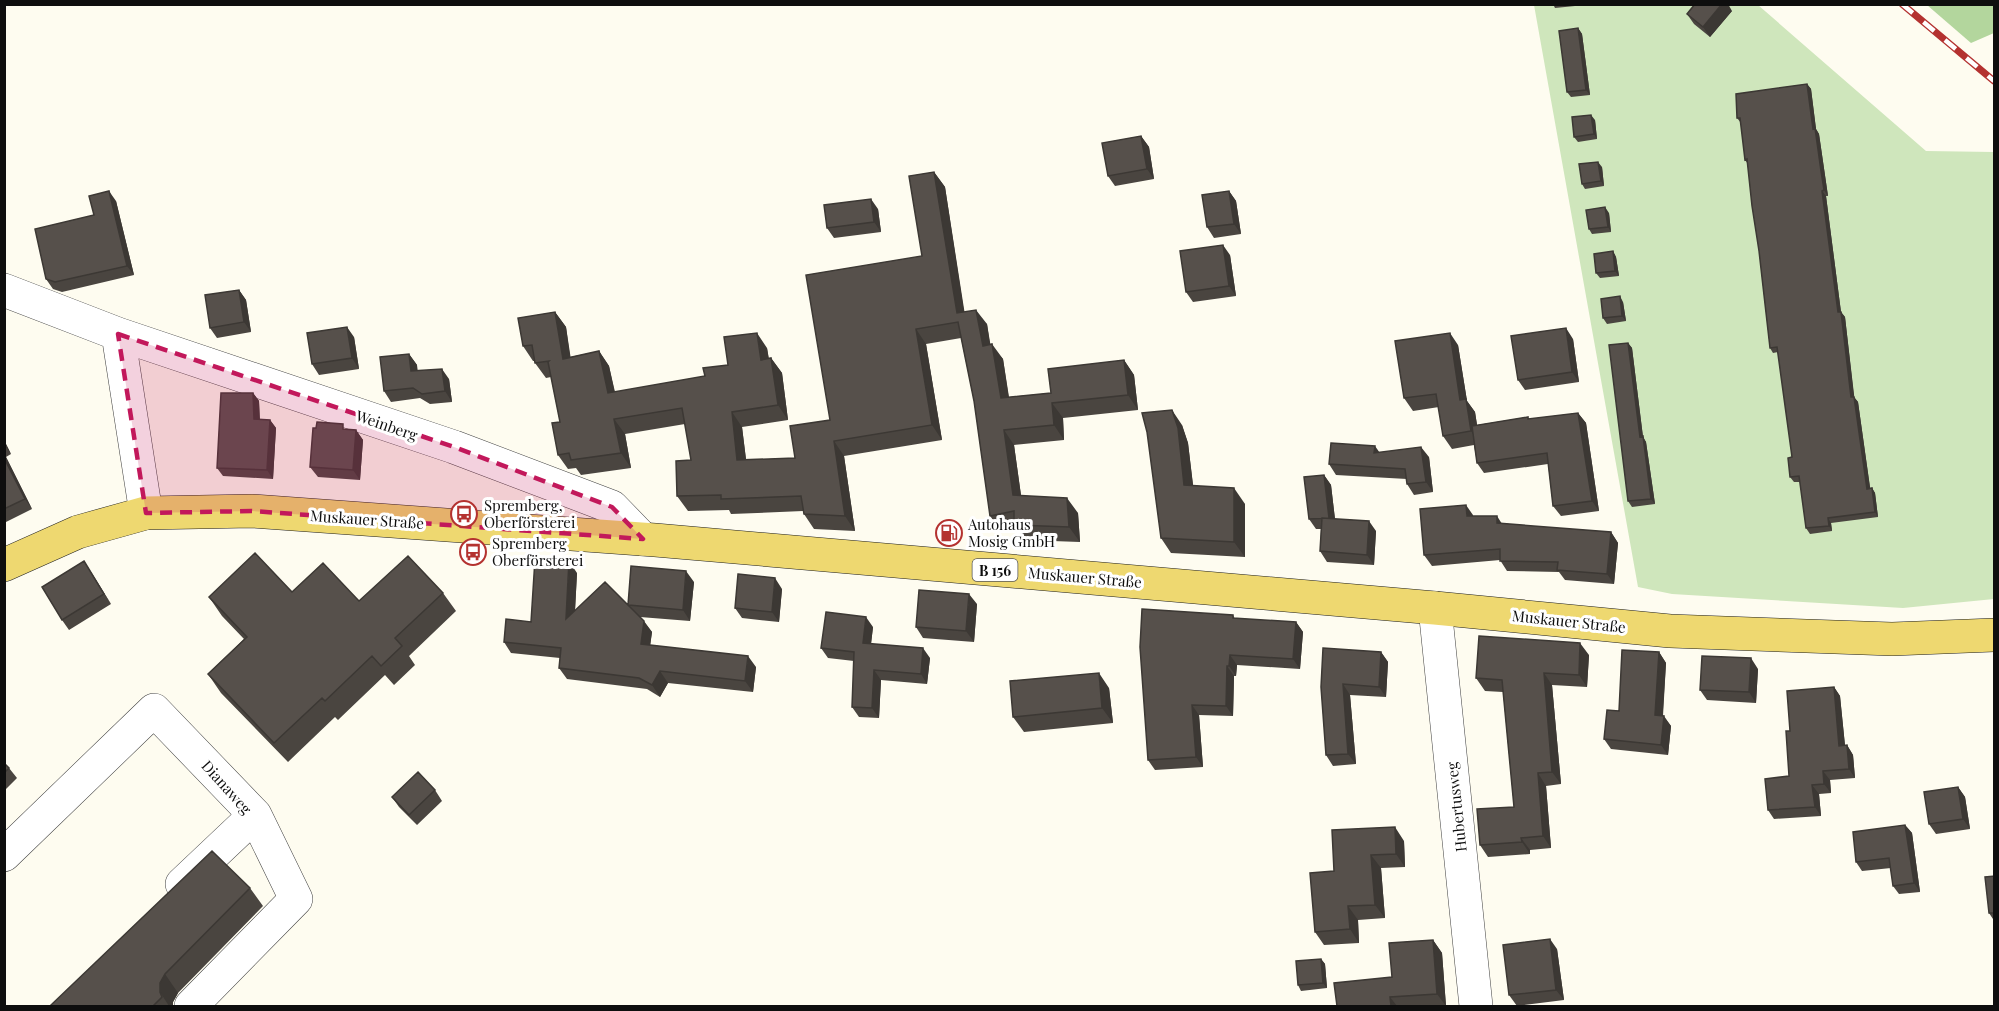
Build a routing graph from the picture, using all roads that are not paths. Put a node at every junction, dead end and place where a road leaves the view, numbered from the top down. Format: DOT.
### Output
graph roads {
  1 [pos="4,290"];
  2 [pos="118,334"];
  3 [pos="146,513"];
  4 [pos="643,540"];
  5 [pos="4,565"];
  6 [pos="1435,608"];
  7 [pos="1995,635"];
  8 [pos="255,814"];
  9 [pos="4,855"];
  10 [pos="159,905"];
  11 [pos="190,1006"];
  12 [pos="1476,1006"];
  1 -- 2 [label="street, Weinberg"];
  2 -- 3 [label="street"];
  2 -- 4 [label="street, Weinberg"];
  3 -- 4 [label="main road, Muskauer Straße / B 156"];
  3 -- 5 [label="main road, Muskauer Straße / B 156"];
  4 -- 6 [label="main road, Muskauer Straße / B 156"];
  6 -- 7 [label="main road, Muskauer Straße / B 156"];
  6 -- 12 [label="street, Hubertusweg"];
  8 -- 9 [label="street, Dianaweg"];
  8 -- 10 [label="street, Dianaweg"];
  8 -- 11 [label="street"];
}
